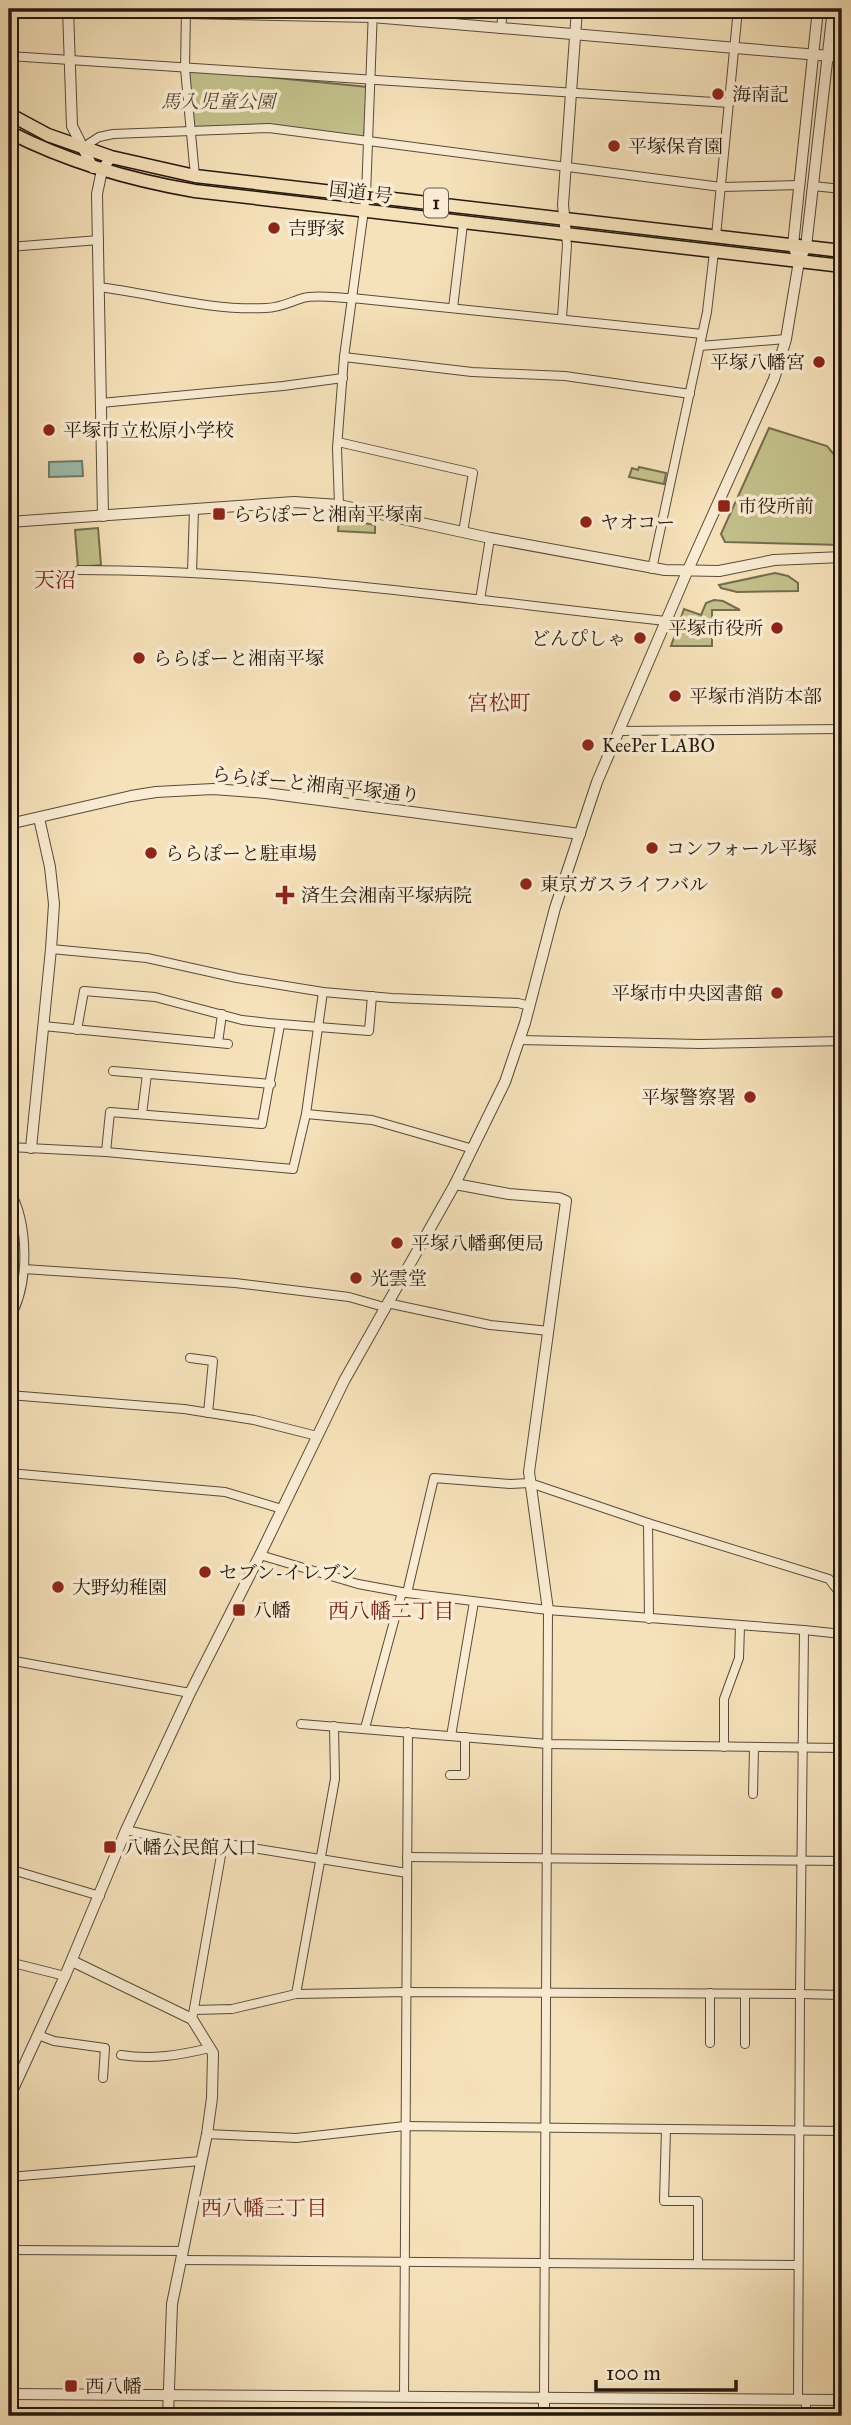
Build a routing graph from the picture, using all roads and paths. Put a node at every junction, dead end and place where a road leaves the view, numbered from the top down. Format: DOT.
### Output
graph roads {
  1 [pos="68,9"];
  2 [pos="159,9"];
  3 [pos="503,9"];
  4 [pos="577,9"];
  5 [pos="738,9"];
  6 [pos="818,9"];
  7 [pos="833,9"];
  8 [pos="186,11"];
  9 [pos="372,13"];
  10 [pos="501,29"];
  11 [pos="575,35"];
  12 [pos="735,47"];
  13 [pos="813,55"];
  14 [pos="9,56"];
  15 [pos="828,56"];
  16 [pos="842,57"];
  17 [pos="70,61"];
  18 [pos="186,69"];
  19 [pos="370,78"];
  20 [pos="571,93"];
  21 [pos="729,103"];
  22 [pos="9,114"];
  23 [pos="191,132"];
  24 [pos="10,135"];
  25 [pos="368,140"];
  26 [pos="73,148"];
  27 [pos="111,157"];
  28 [pos="567,166"];
  29 [pos="97,174"];
  30 [pos="195,176"];
  31 [pos="799,185"];
  32 [pos="813,186"];
  33 [pos="721,187"];
  34 [pos="842,189"];
  35 [pos="366,195"];
  36 [pos="362,212"];
  37 [pos="563,218"];
  38 [pos="463,224"];
  39 [pos="566,235"];
  40 [pos="716,236"];
  41 [pos="99,240"];
  42 [pos="800,246"];
  43 [pos="9,247"];
  44 [pos="842,251"];
  45 [pos="714,252"];
  46 [pos="799,261"];
  47 [pos="821,264"];
  48 [pos="842,266"];
  49 [pos="796,280"];
  50 [pos="99,287"];
  51 [pos="352,298"];
  52 [pos="453,308"];
  53 [pos="562,318"];
  54 [pos="702,334"];
  55 [pos="786,340"];
  56 [pos="700,345"];
  57 [pos="344,357"];
  58 [pos="343,378"];
  59 [pos="690,394"];
  60 [pos="101,403"];
  61 [pos="338,442"];
  62 [pos="339,505"];
  63 [pos="194,509"];
  64 [pos="103,516"];
  65 [pos="9,522"];
  66 [pos="463,532"];
  67 [pos="490,538"];
  68 [pos="842,556"];
  69 [pos="652,569"];
  70 [pos="79,570"];
  71 [pos="687,572"];
  72 [pos="192,573"];
  73 [pos="480,600"];
  74 [pos="666,621"];
  75 [pos="842,729"];
  76 [pos="619,731"];
  77 [pos="39,818"];
  78 [pos="9,824"];
  79 [pos="580,834"];
  80 [pos="51,949"];
  81 [pos="323,992"];
  82 [pos="372,996"];
  83 [pos="530,1006"];
  84 [pos="222,1014"];
  85 [pos="280,1024"];
  86 [pos="43,1026"];
  87 [pos="319,1028"];
  88 [pos="77,1030"];
  89 [pos="520,1040"];
  90 [pos="842,1041"];
  91 [pos="218,1043"];
  92 [pos="228,1044"];
  93 [pos="113,1071"];
  94 [pos="148,1074"];
  95 [pos="271,1084"];
  96 [pos="142,1114"];
  97 [pos="306,1114"];
  98 [pos="9,1147"];
  99 [pos="31,1148"];
  100 [pos="473,1149"];
  101 [pos="106,1152"];
  102 [pos="455,1184"];
  103 [pos="9,1189"];
  104 [pos="24,1269"];
  105 [pos="386,1305"];
  106 [pos="9,1319"];
  107 [pos="548,1331"];
  108 [pos="190,1358"];
  109 [pos="9,1395"];
  110 [pos="208,1413"];
  111 [pos="317,1436"];
  112 [pos="9,1473"];
  113 [pos="530,1483"];
  114 [pos="282,1509"];
  115 [pos="648,1523"];
  116 [pos="260,1555"];
  117 [pos="404,1593"];
  118 [pos="842,1596"];
  119 [pos="474,1602"];
  120 [pos="548,1611"];
  121 [pos="649,1619"];
  122 [pos="740,1626"];
  123 [pos="804,1630"];
  124 [pos="842,1634"];
  125 [pos="9,1660"];
  126 [pos="190,1693"];
  127 [pos="301,1724"];
  128 [pos="334,1726"];
  129 [pos="365,1728"];
  130 [pos="408,1732"];
  131 [pos="451,1736"];
  132 [pos="465,1737"];
  133 [pos="547,1744"];
  134 [pos="724,1747"];
  135 [pos="754,1748"];
  136 [pos="802,1748"];
  137 [pos="842,1748"];
  138 [pos="450,1775"];
  139 [pos="753,1794"];
  140 [pos="126,1830"];
  141 [pos="223,1844"];
  142 [pos="407,1857"];
  143 [pos="547,1857"];
  144 [pos="321,1858"];
  145 [pos="801,1861"];
  146 [pos="842,1861"];
  147 [pos="9,1869"];
  148 [pos="407,1873"];
  149 [pos="100,1896"];
  150 [pos="72,1961"];
  151 [pos="9,1962"];
  152 [pos="65,1976"];
  153 [pos="406,1992"];
  154 [pos="546,1992"];
  155 [pos="710,1993"];
  156 [pos="296,1994"];
  157 [pos="745,1994"];
  158 [pos="800,1994"];
  159 [pos="842,1995"];
  160 [pos="193,2015"];
  161 [pos="38,2035"];
  162 [pos="710,2043"];
  163 [pos="745,2043"];
  164 [pos="210,2048"];
  165 [pos="121,2055"];
  166 [pos="103,2078"];
  167 [pos="9,2098"];
  168 [pos="405,2126"];
  169 [pos="545,2128"];
  170 [pos="666,2129"];
  171 [pos="799,2131"];
  172 [pos="842,2131"];
  173 [pos="207,2134"];
  174 [pos="201,2161"];
  175 [pos="9,2178"];
  176 [pos="9,2250"];
  177 [pos="182,2256"];
  178 [pos="405,2261"];
  179 [pos="545,2263"];
  180 [pos="698,2264"];
  181 [pos="798,2265"];
  182 [pos="9,2394"];
  183 [pos="168,2395"];
  184 [pos="404,2397"];
  185 [pos="544,2398"];
  186 [pos="802,2400"];
  187 [pos="842,2400"];
  188 [pos="168,2416"];
  189 [pos="544,2416"];
  190 [pos="806,2416"];
  1 -- 17 [label="street"];
  2 -- 8 [label="street"];
  3 -- 10 [label="street"];
  4 -- 11 [label="street"];
  5 -- 12 [label="street"];
  6 -- 13 [label="street"];
  7 -- 15 [label="street"];
  8 -- 9 [label="street"];
  8 -- 18 [label="street"];
  9 -- 10 [label="street"];
  9 -- 19 [label="street"];
  10 -- 11 [label="street"];
  11 -- 12 [label="street"];
  11 -- 20 [label="street"];
  12 -- 13 [label="street"];
  12 -- 21 [label="street"];
  13 -- 15 [label="street"];
  13 -- 31 [label="street"];
  14 -- 17 [label="street"];
  15 -- 16 [label="street"];
  15 -- 32 [label="street"];
  17 -- 18 [label="street"];
  17 -- 26 [label="street"];
  18 -- 19 [label="street"];
  18 -- 23 [label="street"];
  19 -- 20 [label="street"];
  19 -- 25 [label="street"];
  20 -- 21 [label="street"];
  20 -- 28 [label="street"];
  21 -- 33 [label="street"];
  22 -- 26 [label="highway, 国道1号 / 1"];
  23 -- 25 [label="street"];
  23 -- 26 [label="street"];
  23 -- 30 [label="street"];
  24 -- 26 [label="highway, 国道1号 / 1"];
  25 -- 28 [label="street"];
  25 -- 35 [label="street"];
  26 -- 27 [label="highway, 国道1号 / 1"];
  26 -- 29 [label="highway, 国道1号 / 1"];
  26 -- 29 [label="street"];
  27 -- 29 [label="street"];
  27 -- 30 [label="highway, 国道1号 / 1"];
  28 -- 33 [label="street"];
  28 -- 37 [label="street"];
  29 -- 36 [label="highway, 国道1号 / 1"];
  29 -- 41 [label="street"];
  30 -- 35 [label="highway, 国道1号 / 1"];
  31 -- 33 [label="street"];
  31 -- 42 [label="street"];
  32 -- 34 [label="street"];
  32 -- 42 [label="street"];
  33 -- 40 [label="street"];
  35 -- 36 [label="street"];
  35 -- 37 [label="highway, 国道1号 / 1"];
  36 -- 38 [label="highway, 国道1号 / 1"];
  36 -- 51 [label="street"];
  37 -- 39 [label="street"];
  37 -- 40 [label="highway, 国道1号 / 1"];
  38 -- 39 [label="highway, 国道1号 / 1"];
  38 -- 52 [label="street"];
  39 -- 45 [label="highway, 国道1号 / 1"];
  39 -- 53 [label="street"];
  40 -- 42 [label="highway, 国道1号 / 1"];
  41 -- 43 [label="street"];
  41 -- 50 [label="street"];
  42 -- 44 [label="highway, 国道1号 / 1"];
  42 -- 46 [label="street"];
  45 -- 46 [label="highway, 国道1号 / 1"];
  45 -- 54 [label="street"];
  46 -- 47 [label="highway, 国道1号 / 1"];
  46 -- 49 [label="street"];
  47 -- 48 [label="highway, 国道1号 / 1"];
  47 -- 49 [label="street"];
  49 -- 55 [label="street"];
  50 -- 51 [label="street"];
  50 -- 60 [label="street"];
  51 -- 52 [label="street"];
  51 -- 57 [label="street"];
  52 -- 53 [label="street"];
  53 -- 54 [label="street"];
  54 -- 56 [label="street"];
  55 -- 56 [label="street"];
  55 -- 71 [label="street"];
  56 -- 59 [label="street"];
  57 -- 58 [label="street"];
  57 -- 59 [label="street"];
  58 -- 60 [label="street"];
  58 -- 61 [label="street"];
  59 -- 69 [label="street"];
  60 -- 64 [label="street"];
  61 -- 62 [label="street"];
  61 -- 66 [label="street"];
  62 -- 63 [label="street"];
  62 -- 66 [label="street"];
  63 -- 64 [label="street"];
  63 -- 72 [label="street"];
  64 -- 65 [label="street"];
  66 -- 67 [label="street"];
  67 -- 69 [label="street"];
  67 -- 73 [label="street"];
  68 -- 71 [label="street"];
  69 -- 71 [label="street"];
  70 -- 72 [label="street"];
  71 -- 74 [label="street"];
  72 -- 73 [label="street"];
  73 -- 74 [label="street"];
  74 -- 76 [label="street"];
  75 -- 76 [label="street"];
  76 -- 79 [label="street"];
  77 -- 78 [label="street, ららぽーと湘南平塚通り"];
  77 -- 79 [label="street, ららぽーと湘南平塚通り"];
  77 -- 80 [label="street"];
  79 -- 83 [label="street"];
  80 -- 81 [label="street"];
  80 -- 86 [label="street"];
  81 -- 82 [label="street"];
  81 -- 87 [label="street"];
  82 -- 83 [label="street"];
  82 -- 87 [label="street"];
  83 -- 89 [label="street"];
  84 -- 85 [label="street"];
  84 -- 88 [label="street"];
  84 -- 91 [label="street"];
  85 -- 87 [label="street"];
  85 -- 95 [label="street"];
  86 -- 88 [label="street"];
  86 -- 99 [label="street"];
  87 -- 97 [label="street"];
  88 -- 91 [label="street"];
  89 -- 90 [label="street"];
  89 -- 100 [label="street"];
  91 -- 92 [label="street"];
  93 -- 94 [label="street"];
  94 -- 95 [label="street"];
  94 -- 96 [label="street"];
  95 -- 96 [label="street"];
  96 -- 101 [label="street"];
  97 -- 100 [label="street"];
  97 -- 101 [label="street"];
  98 -- 99 [label="street"];
  99 -- 101 [label="street"];
  100 -- 102 [label="street"];
  102 -- 105 [label="street"];
  102 -- 107 [label="street"];
  103 -- 104 [label="street"];
  104 -- 105 [label="street"];
  104 -- 106 [label="street"];
  105 -- 107 [label="street"];
  105 -- 111 [label="street"];
  107 -- 113 [label="street"];
  108 -- 110 [label="street"];
  109 -- 110 [label="street"];
  110 -- 111 [label="street"];
  111 -- 114 [label="street"];
  112 -- 114 [label="street"];
  113 -- 115 [label="street"];
  113 -- 117 [label="street"];
  113 -- 120 [label="street"];
  114 -- 116 [label="street"];
  115 -- 118 [label="street"];
  115 -- 121 [label="street"];
  116 -- 117 [label="street"];
  116 -- 126 [label="street"];
  117 -- 119 [label="street"];
  117 -- 129 [label="street"];
  119 -- 120 [label="street"];
  119 -- 131 [label="street"];
  120 -- 121 [label="street"];
  120 -- 133 [label="street"];
  121 -- 122 [label="street"];
  122 -- 123 [label="street"];
  122 -- 134 [label="street"];
  123 -- 124 [label="street"];
  123 -- 136 [label="street"];
  125 -- 126 [label="street"];
  126 -- 140 [label="street"];
  127 -- 128 [label="street"];
  128 -- 129 [label="street"];
  128 -- 144 [label="street"];
  129 -- 130 [label="street"];
  130 -- 131 [label="street"];
  130 -- 142 [label="street"];
  131 -- 132 [label="street"];
  132 -- 133 [label="street"];
  132 -- 138 [label="street"];
  133 -- 134 [label="street"];
  133 -- 143 [label="street"];
  134 -- 135 [label="street"];
  135 -- 136 [label="street"];
  135 -- 139 [label="street"];
  136 -- 137 [label="street"];
  136 -- 145 [label="street"];
  140 -- 141 [label="street"];
  140 -- 149 [label="street"];
  141 -- 144 [label="street"];
  141 -- 160 [label="street"];
  142 -- 143 [label="street"];
  142 -- 148 [label="street"];
  143 -- 145 [label="street"];
  143 -- 154 [label="street"];
  144 -- 148 [label="street"];
  144 -- 156 [label="street"];
  145 -- 146 [label="street"];
  145 -- 158 [label="street"];
  147 -- 149 [label="street"];
  148 -- 153 [label="street"];
  149 -- 150 [label="street"];
  150 -- 152 [label="street"];
  150 -- 160 [label="street"];
  151 -- 152 [label="street"];
  152 -- 161 [label="street"];
  153 -- 154 [label="street"];
  153 -- 156 [label="street"];
  153 -- 168 [label="street"];
  154 -- 155 [label="street"];
  154 -- 169 [label="street"];
  155 -- 157 [label="street"];
  155 -- 162 [label="street"];
  156 -- 160 [label="street"];
  157 -- 158 [label="street"];
  157 -- 163 [label="street"];
  158 -- 159 [label="street"];
  158 -- 171 [label="street"];
  160 -- 164 [label="street"];
  161 -- 166 [label="street"];
  161 -- 167 [label="street"];
  164 -- 165 [label="street"];
  164 -- 173 [label="street"];
  168 -- 169 [label="street"];
  168 -- 173 [label="street"];
  168 -- 178 [label="street"];
  169 -- 170 [label="street"];
  169 -- 179 [label="street"];
  170 -- 171 [label="street"];
  170 -- 180 [label="street"];
  171 -- 172 [label="street"];
  171 -- 181 [label="street"];
  173 -- 174 [label="street"];
  174 -- 175 [label="street"];
  174 -- 177 [label="street"];
  176 -- 177 [label="street"];
  177 -- 178 [label="street"];
  177 -- 183 [label="street"];
  178 -- 179 [label="street"];
  178 -- 184 [label="street"];
  179 -- 180 [label="street"];
  179 -- 185 [label="street"];
  180 -- 181 [label="street"];
  181 -- 186 [label="street"];
  182 -- 183 [label="street"];
  183 -- 184 [label="street"];
  183 -- 188 [label="street"];
  184 -- 185 [label="street"];
  185 -- 186 [label="street"];
  185 -- 189 [label="street"];
  186 -- 187 [label="street"];
  186 -- 190 [label="street"];
}
